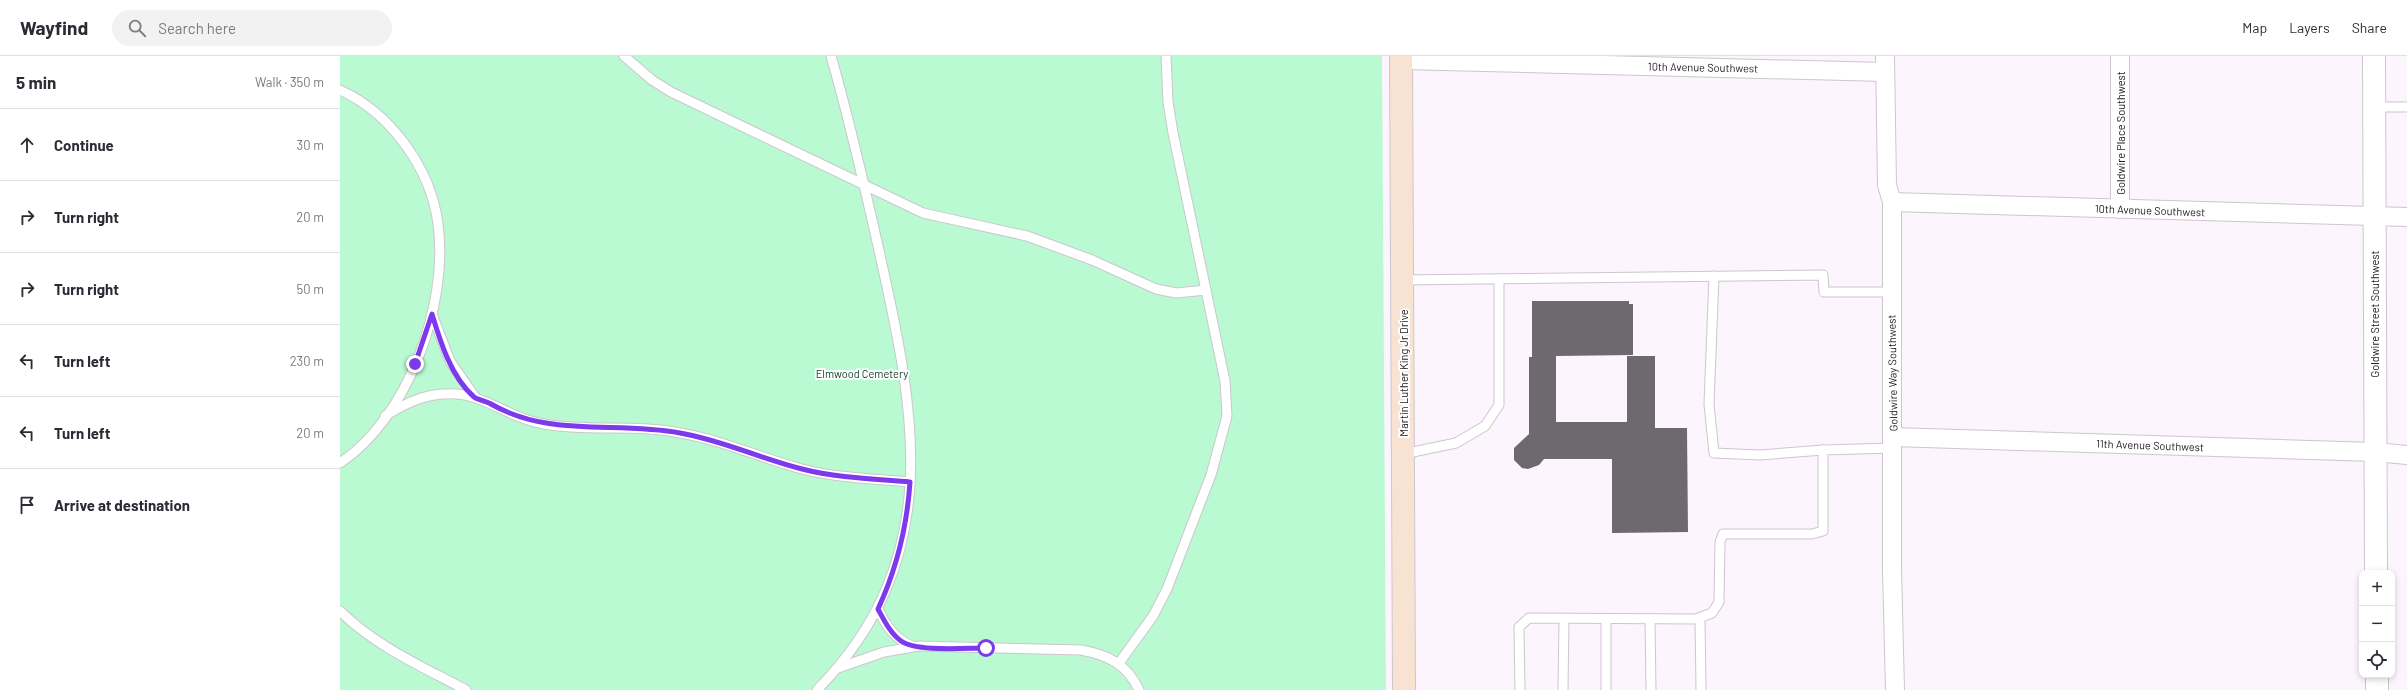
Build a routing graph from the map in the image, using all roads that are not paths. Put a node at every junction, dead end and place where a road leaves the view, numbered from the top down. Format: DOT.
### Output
graph roads {
  1 [pos="624,56"];
  2 [pos="831,56"];
  3 [pos="1166,56"];
  4 [pos="2120,56"];
  5 [pos="2374,56"];
  6 [pos="1401,58"];
  7 [pos="1885,64"];
  8 [pos="340,90"];
  9 [pos="2376,107"];
  10 [pos="2407,107"];
  11 [pos="864,185"];
  12 [pos="1892,202"];
  13 [pos="2120,209"];
  14 [pos="2374,216"];
  15 [pos="2407,217"];
  16 [pos="1714,276"];
  17 [pos="1500,279"];
  18 [pos="1402,280"];
  19 [pos="1206,290"];
  20 [pos="1892,292"];
  21 [pos="432,314"];
  22 [pos="475,397"];
  23 [pos="385,416"];
  24 [pos="1893,442"];
  25 [pos="1823,450"];
  26 [pos="2376,452"];
  27 [pos="1403,454"];
  28 [pos="2407,455"];
  29 [pos="340,463"];
  30 [pos="910,482"];
  31 [pos="2376,570"];
  32 [pos="878,609"];
  33 [pos="340,611"];
  34 [pos="1564,618"];
  35 [pos="1700,618"];
  36 [pos="1606,619"];
  37 [pos="1650,619"];
  38 [pos="914,647"];
  39 [pos="1119,663"];
  40 [pos="838,668"];
  41 [pos="2377,678"];
  42 [pos="466,690"];
  43 [pos="818,690"];
  44 [pos="1139,690"];
  45 [pos="1404,690"];
  46 [pos="1520,690"];
  47 [pos="1563,690"];
  48 [pos="1606,690"];
  49 [pos="1651,690"];
  50 [pos="1701,690"];
  51 [pos="1896,690"];
  52 [pos="2377,690"];
  1 -- 11 [label="lane"];
  2 -- 11 [label="lane"];
  3 -- 19 [label="lane"];
  4 -- 13 [label="street, Goldwire Place Southwest"];
  5 -- 9 [label="street, Goldwire Street Southwest"];
  6 -- 7 [label="street, 10th Avenue Southwest"];
  6 -- 18 [label="main road, Martin Luther King Jr Drive"];
  7 -- 12 [label="street, Goldwire Way Southwest"];
  8 -- 21 [label="lane"];
  9 -- 10 [label="lane"];
  9 -- 14 [label="street, Goldwire Street Southwest"];
  11 -- 19 [label="lane"];
  11 -- 30 [label="lane"];
  12 -- 13 [label="street, 10th Avenue Southwest"];
  12 -- 20 [label="street, Goldwire Way Southwest"];
  13 -- 14 [label="street, 10th Avenue Southwest"];
  14 -- 15 [label="street, 10th Avenue Southwest"];
  14 -- 26 [label="street, Goldwire Street Southwest"];
  16 -- 17 [label="lane"];
  16 -- 20 [label="lane"];
  16 -- 25 [label="lane"];
  17 -- 18 [label="lane"];
  17 -- 27 [label="lane"];
  18 -- 27 [label="main road, Martin Luther King Jr Drive"];
  19 -- 39 [label="lane"];
  20 -- 24 [label="street, Goldwire Way Southwest"];
  21 -- 22 [label="lane"];
  21 -- 23 [label="lane"];
  22 -- 23 [label="lane"];
  22 -- 30 [label="lane"];
  23 -- 29 [label="lane"];
  24 -- 25 [label="lane"];
  24 -- 26 [label="street, 11th Avenue Southwest"];
  24 -- 51 [label="street, Goldwire Way Southwest"];
  25 -- 35 [label="lane"];
  26 -- 28 [label="street, 11th Avenue Southwest"];
  26 -- 31 [label="street, Goldwire Street Southwest"];
  27 -- 45 [label="main road, Martin Luther King Jr Drive"];
  30 -- 32 [label="lane"];
  32 -- 38 [label="lane"];
  32 -- 40 [label="lane"];
  33 -- 42 [label="lane"];
  34 -- 36 [label="lane"];
  34 -- 46 [label="lane"];
  34 -- 47 [label="lane"];
  35 -- 37 [label="lane"];
  35 -- 50 [label="lane"];
  36 -- 37 [label="lane"];
  36 -- 48 [label="lane"];
  37 -- 49 [label="lane"];
  38 -- 39 [label="lane"];
  38 -- 40 [label="lane"];
  39 -- 44 [label="lane"];
  40 -- 43 [label="lane"];
  41 -- 52 [label="street"];
}
